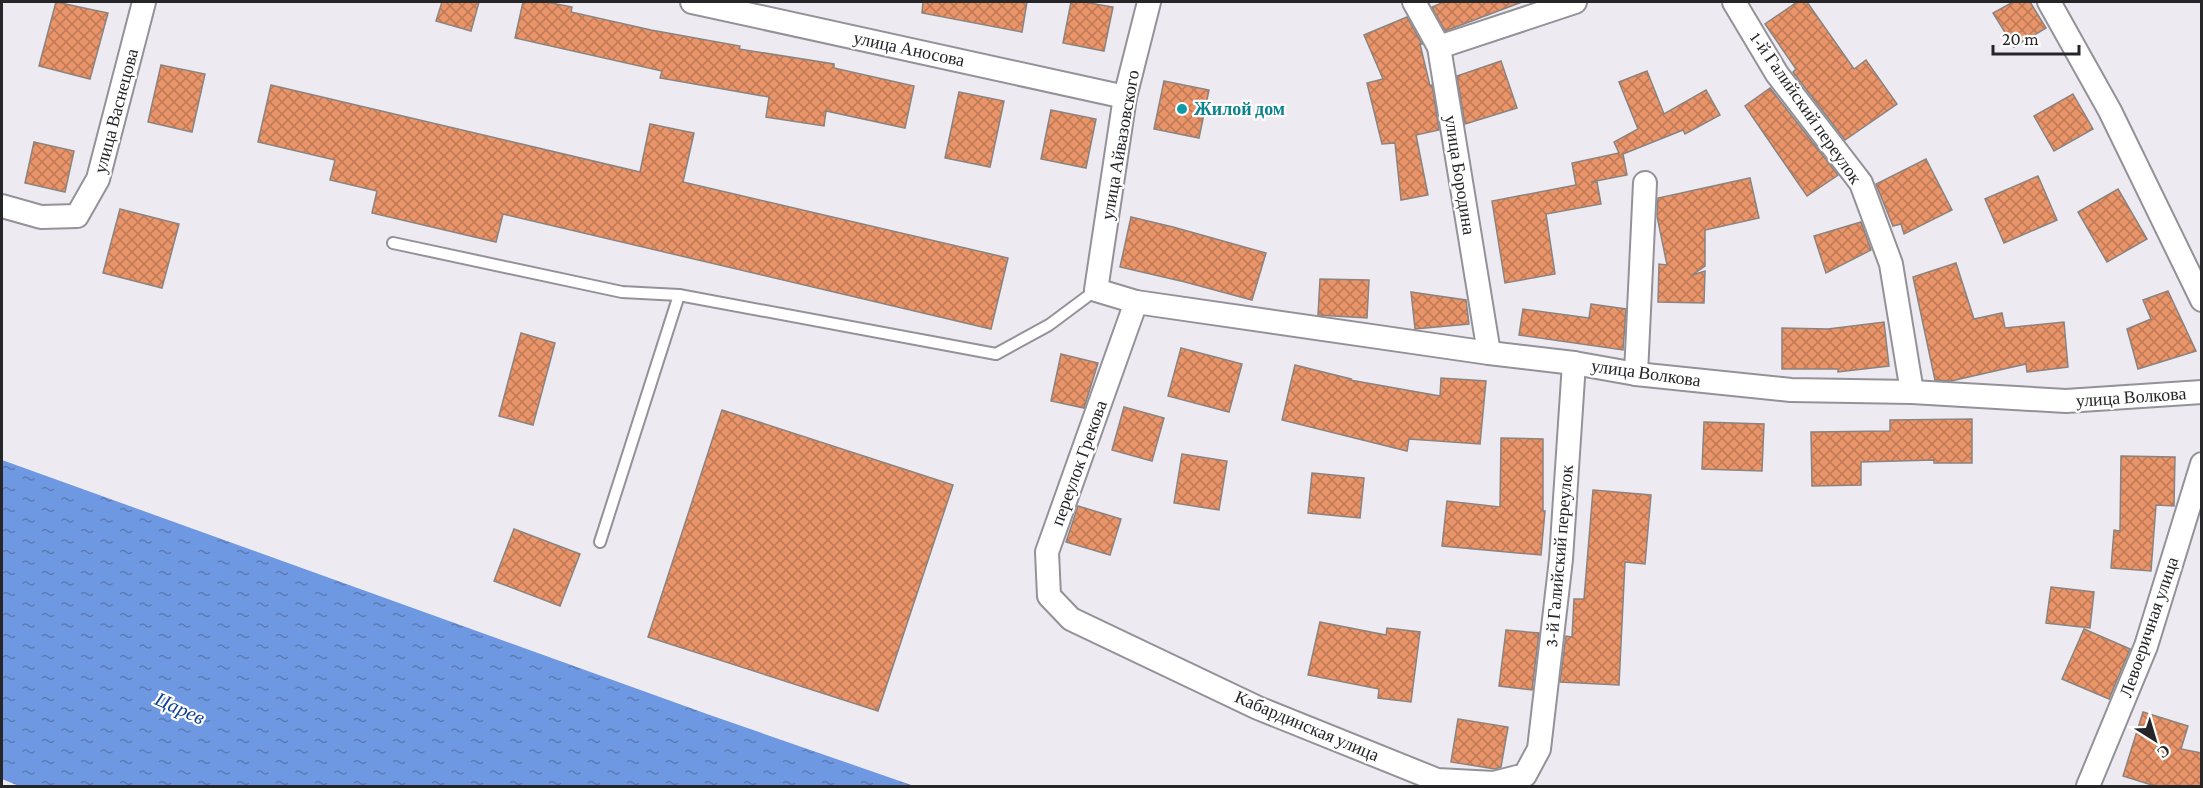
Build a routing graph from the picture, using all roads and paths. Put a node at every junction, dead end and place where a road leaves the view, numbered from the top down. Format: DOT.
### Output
graph roads {
  1 [pos="144,2"];
  2 [pos="692,2"];
  3 [pos="1149,2"];
  4 [pos="1414,2"];
  5 [pos="1575,2"];
  6 [pos="1734,2"];
  7 [pos="2049,2"];
  8 [pos="1438,47"];
  9 [pos="1125,97"];
  10 [pos="1645,183"];
  11 [pos="2,206"];
  12 [pos="393,243"];
  13 [pos="1096,290"];
  14 [pos="679,295"];
  15 [pos="2202,300"];
  16 [pos="1136,302"];
  17 [pos="1489,353"];
  18 [pos="1574,363"];
  19 [pos="1636,374"];
  20 [pos="2202,392"];
  21 [pos="1912,393"];
  22 [pos="2202,464"];
  23 [pos="600,542"];
  24 [pos="1071,619"];
  25 [pos="1539,749"];
  26 [pos="2088,786"];
  1 -- 11 [label="street, улица Васнецова"];
  2 -- 9 [label="street, улица Аносова"];
  3 -- 9 [label="street, улица Айвазовского"];
  4 -- 8 [label="street, улица Бородина"];
  5 -- 8 [label="street"];
  6 -- 21 [label="street, 1-й Галийский переулок"];
  7 -- 15 [label="street"];
  8 -- 17 [label="street, улица Бородина"];
  9 -- 13 [label="street, улица Айвазовского"];
  10 -- 19 [label="street"];
  12 -- 14 [label="lane"];
  13 -- 14 [label="lane"];
  13 -- 16 [label="street, улица Волкова"];
  14 -- 23 [label="lane"];
  16 -- 17 [label="street, улица Волкова"];
  16 -- 24 [label="street, переулок Грекова"];
  17 -- 18 [label="street, улица Волкова"];
  18 -- 19 [label="street, улица Волкова"];
  18 -- 25 [label="street, 3-й Галийский переулок"];
  19 -- 21 [label="street, улица Волкова"];
  20 -- 21 [label="street, улица Волкова"];
  22 -- 26 [label="street, Левоеричная улица"];
  24 -- 25 [label="street, Кабардинская улица"];
}
